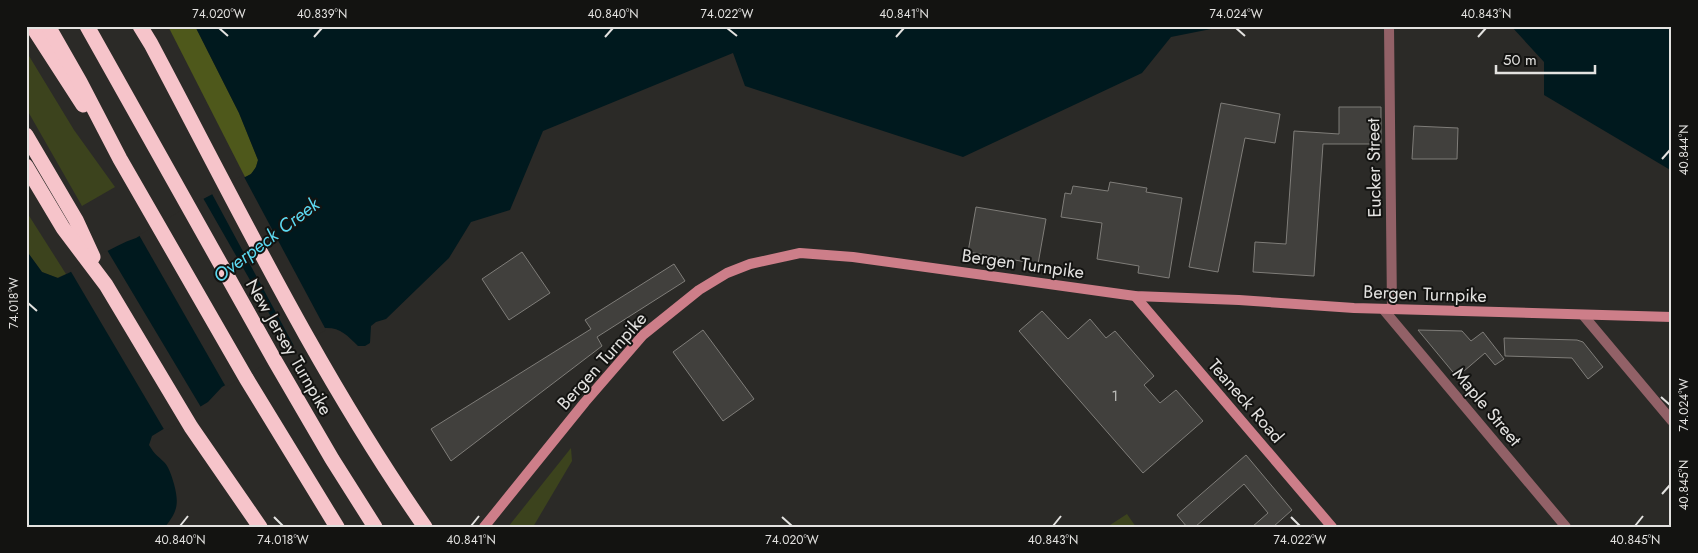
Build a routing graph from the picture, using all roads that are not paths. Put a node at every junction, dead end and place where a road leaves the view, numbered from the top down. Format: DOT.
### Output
graph roads {
  1 [pos="32,26"];
  2 [pos="48,26"];
  3 [pos="87,26"];
  4 [pos="140,26"];
  5 [pos="145,26"];
  6 [pos="1389,26"];
  7 [pos="152,44"];
  8 [pos="26,135"];
  9 [pos="120,159"];
  10 [pos="26,166"];
  11 [pos="88,254"];
  12 [pos="1135,296"];
  13 [pos="1387,309"];
  14 [pos="1583,315"];
  15 [pos="1672,317"];
  16 [pos="1672,421"];
  17 [pos="260,527"];
  18 [pos="336,527"];
  19 [pos="375,527"];
  20 [pos="425,527"];
  21 [pos="484,527"];
  22 [pos="1332,527"];
  23 [pos="1566,527"];
  1 -- 9 [label="highway"];
  2 -- 9 [label="highway"];
  3 -- 19 [label="highway, New Jersey Turnpike"];
  4 -- 7 [label="highway"];
  5 -- 7 [label="highway"];
  6 -- 13 [label="street, Eucker Street"];
  7 -- 20 [label="highway"];
  8 -- 11 [label="highway"];
  9 -- 18 [label="highway"];
  10 -- 11 [label="highway"];
  11 -- 17 [label="highway"];
  12 -- 13 [label="main road, Bergen Turnpike"];
  12 -- 21 [label="main road, Bergen Turnpike"];
  12 -- 22 [label="main road, Teaneck Road"];
  13 -- 14 [label="main road, Bergen Turnpike"];
  13 -- 23 [label="street, Maple Street"];
  14 -- 15 [label="main road, Bergen Turnpike"];
  14 -- 16 [label="street"];
}
